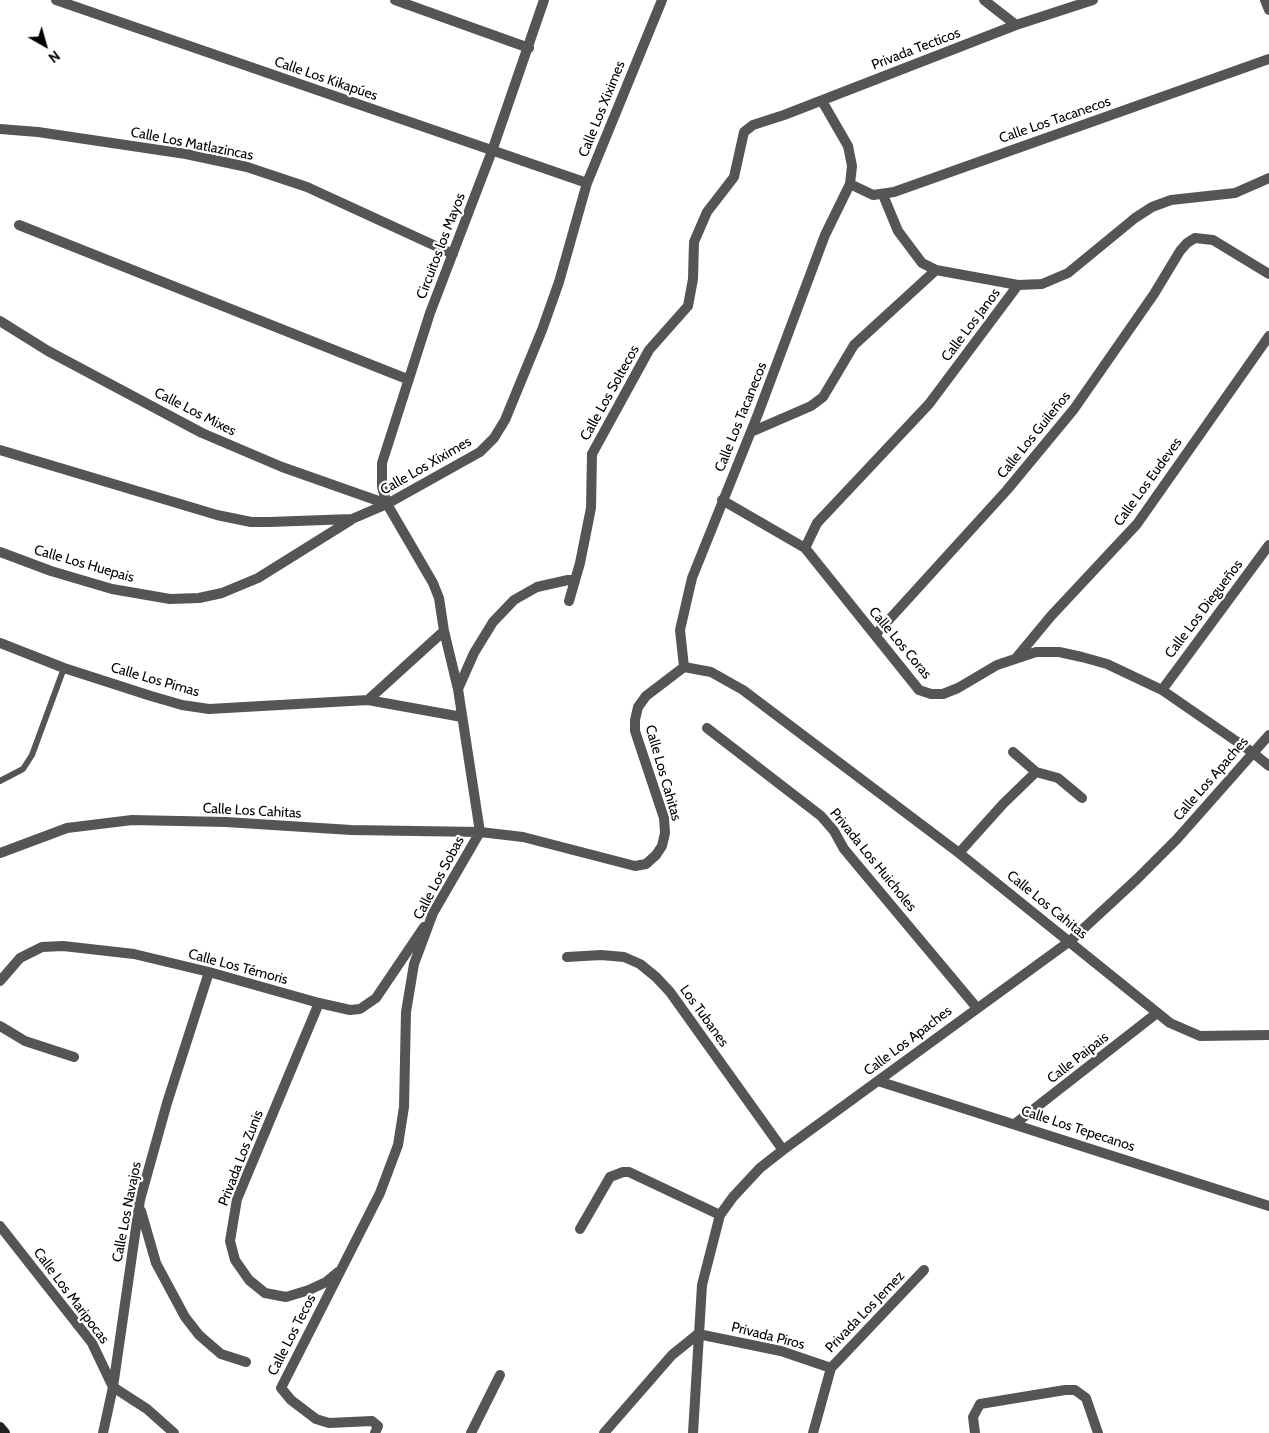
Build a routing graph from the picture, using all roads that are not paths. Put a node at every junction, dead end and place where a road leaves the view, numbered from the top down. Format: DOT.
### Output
graph roads {
  1 [pos="56,0"];
  2 [pos="395,0"];
  3 [pos="544,0"];
  4 [pos="662,0"];
  5 [pos="984,0"];
  6 [pos="1093,0"];
  7 [pos="1265,0"];
  8 [pos="1269,10"];
  9 [pos="1016,25"];
  10 [pos="529,48"];
  11 [pos="1269,59"];
  12 [pos="822,101"];
  13 [pos="749,127"];
  14 [pos="0,129"];
  15 [pos="492,151"];
  16 [pos="1269,178"];
  17 [pos="587,183"];
  18 [pos="850,184"];
  19 [pos="883,195"];
  20 [pos="19,225"];
  21 [pos="453,254"];
  22 [pos="936,270"];
  23 [pos="1269,274"];
  24 [pos="1018,285"];
  25 [pos="0,321"];
  26 [pos="1269,336"];
  27 [pos="407,379"];
  28 [pos="751,432"];
  29 [pos="0,450"];
  30 [pos="722,500"];
  31 [pos="388,504"];
  32 [pos="352,519"];
  33 [pos="1269,545"];
  34 [pos="805,548"];
  35 [pos="0,552"];
  36 [pos="575,580"];
  37 [pos="569,601"];
  38 [pos="444,631"];
  39 [pos="876,634"];
  40 [pos="0,643"];
  41 [pos="1017,657"];
  42 [pos="684,666"];
  43 [pos="64,668"];
  44 [pos="458,689"];
  45 [pos="1162,690"];
  46 [pos="368,700"];
  47 [pos="462,717"];
  48 [pos="707,728"];
  49 [pos="1269,735"];
  50 [pos="1013,752"];
  51 [pos="1252,752"];
  52 [pos="1269,766"];
  53 [pos="1036,772"];
  54 [pos="0,781"];
  55 [pos="1082,798"];
  56 [pos="480,832"];
  57 [pos="959,852"];
  58 [pos="0,853"];
  59 [pos="433,913"];
  60 [pos="1070,941"];
  61 [pos="566,957"];
  62 [pos="209,972"];
  63 [pos="0,981"];
  64 [pos="319,1004"];
  65 [pos="976,1008"];
  66 [pos="1158,1014"];
  67 [pos="0,1026"];
  68 [pos="1269,1035"];
  69 [pos="74,1057"];
  70 [pos="878,1081"];
  71 [pos="1016,1123"];
  72 [pos="784,1150"];
  73 [pos="140,1200"];
  74 [pos="1269,1206"];
  75 [pos="720,1215"];
  76 [pos="0,1226"];
  77 [pos="580,1229"];
  78 [pos="342,1268"];
  79 [pos="924,1270"];
  80 [pos="698,1334"];
  81 [pos="246,1362"];
  82 [pos="831,1368"];
  83 [pos="500,1374"];
  84 [pos="113,1387"];
  85 [pos="0,1426"];
  86 [pos="5,1433"];
  87 [pos="103,1433"];
  88 [pos="174,1433"];
  89 [pos="375,1433"];
  90 [pos="471,1433"];
  91 [pos="604,1433"];
  92 [pos="694,1433"];
  93 [pos="813,1433"];
  94 [pos="975,1433"];
  95 [pos="1098,1433"];
  1 -- 15 [label="street, Calle Los Kikapúes"];
  2 -- 10 [label="street"];
  3 -- 10 [label="street, Circuitos los Mayos"];
  4 -- 17 [label="street, Calle Los Xiximes"];
  5 -- 9 [label="street"];
  6 -- 9 [label="street, Privada Tecticos"];
  7 -- 8 [label="street"];
  9 -- 12 [label="street, Privada Tecticos"];
  10 -- 15 [label="street, Circuitos los Mayos"];
  11 -- 19 [label="street, Calle Los Tacanecos"];
  12 -- 13 [label="street, Privada Tecticos"];
  12 -- 18 [label="street, Calle Los Tacanecos"];
  13 -- 36 [label="street, Calle Los Soltecos"];
  14 -- 21 [label="street, Calle Los Matlazincas"];
  15 -- 17 [label="street, Calle Los Kikapúes"];
  15 -- 21 [label="street, Circuitos los Mayos"];
  16 -- 24 [label="street, Calle Los Janos"];
  17 -- 31 [label="street, Calle Los Xiximes"];
  18 -- 19 [label="street"];
  18 -- 28 [label="street, Calle Los Tacanecos"];
  19 -- 22 [label="street"];
  20 -- 27 [label="street"];
  21 -- 27 [label="street, Circuitos los Mayos"];
  22 -- 24 [label="street"];
  22 -- 28 [label="street"];
  23 -- 39 [label="street, Calle Los Guileños"];
  24 -- 34 [label="street, Calle Los Janos"];
  25 -- 31 [label="street, Calle Los Mixes"];
  26 -- 41 [label="street, Calle Los Eudeves"];
  27 -- 31 [label="street, Circuitos los Mayos"];
  28 -- 30 [label="street, Calle Los Tacanecos"];
  29 -- 32 [label="street, Calle Los Xiximes"];
  30 -- 34 [label="street, Calle Los Coras"];
  30 -- 42 [label="street, Calle Los Tacanecos"];
  31 -- 32 [label="street, Calle Los Xiximes"];
  31 -- 38 [label="street, Calle Los Sobas"];
  32 -- 35 [label="street, Calle Los Huepais"];
  33 -- 45 [label="street, Calle Los Diegueños"];
  34 -- 39 [label="street, Calle Los Coras"];
  36 -- 37 [label="street, Calle Los Soltecos"];
  36 -- 44 [label="street"];
  38 -- 44 [label="street, Calle Los Sobas"];
  38 -- 46 [label="street"];
  39 -- 41 [label="street, Calle Los Coras"];
  40 -- 43 [label="street, Calle Los Pimas"];
  41 -- 45 [label="street, Calle Los Coras"];
  42 -- 56 [label="street, Calle Los Cahitas"];
  42 -- 57 [label="street, Calle Los Cahitas"];
  43 -- 46 [label="street, Calle Los Pimas"];
  43 -- 54 [label="lane"];
  44 -- 47 [label="street, Calle Los Sobas"];
  45 -- 51 [label="street, Calle Los Coras"];
  46 -- 47 [label="street, Calle Los Pimas"];
  47 -- 56 [label="street, Calle Los Sobas"];
  48 -- 65 [label="street, Privada Los Huicholes"];
  49 -- 51 [label="street, Calle Los Apaches"];
  50 -- 53 [label="street"];
  51 -- 52 [label="street, Calle Los Coras"];
  51 -- 60 [label="street, Calle Los Apaches"];
  53 -- 55 [label="street"];
  53 -- 57 [label="street"];
  56 -- 58 [label="street, Calle Los Cahitas"];
  56 -- 59 [label="street, Calle Los Sobas"];
  57 -- 60 [label="street, Calle Los Cahitas"];
  59 -- 64 [label="street, Calle Los Témoris"];
  59 -- 78 [label="street, Calle Los Sobas"];
  60 -- 65 [label="street, Calle Los Apaches"];
  60 -- 66 [label="street, Calle Los Cahitas"];
  61 -- 72 [label="street, Los Tubanes"];
  62 -- 63 [label="street, Calle Los Témoris"];
  62 -- 64 [label="street, Calle Los Témoris"];
  62 -- 73 [label="street, Calle Los Navajos"];
  64 -- 78 [label="street, Privada Los Zunis"];
  65 -- 70 [label="street, Calle Los Apaches"];
  66 -- 68 [label="street, Calle Los Cahitas"];
  66 -- 71 [label="street, Calle Paipais"];
  67 -- 69 [label="street"];
  70 -- 71 [label="street, Calle Los Tepecanos"];
  70 -- 72 [label="street, Calle Los Apaches"];
  71 -- 74 [label="street, Calle Los Tepecanos"];
  72 -- 75 [label="street, Calle Los Apaches"];
  73 -- 81 [label="street"];
  73 -- 84 [label="street, Calle Los Navajos"];
  75 -- 77 [label="street"];
  75 -- 80 [label="street, Calle Los Apaches"];
  76 -- 84 [label="street, Calle Los Maripocas"];
  78 -- 89 [label="street, Calle Los Tecos"];
  79 -- 82 [label="street, Privada Los Jemez"];
  80 -- 82 [label="street, Privada Piros"];
  80 -- 91 [label="street"];
  80 -- 92 [label="street, Calle Los Apaches"];
  82 -- 93 [label="street, Privada Los Jemez"];
  83 -- 90 [label="street"];
  84 -- 87 [label="street, Calle Los Navajos"];
  84 -- 88 [label="street"];
  85 -- 86 [label="street"];
  94 -- 95 [label="street"];
}
